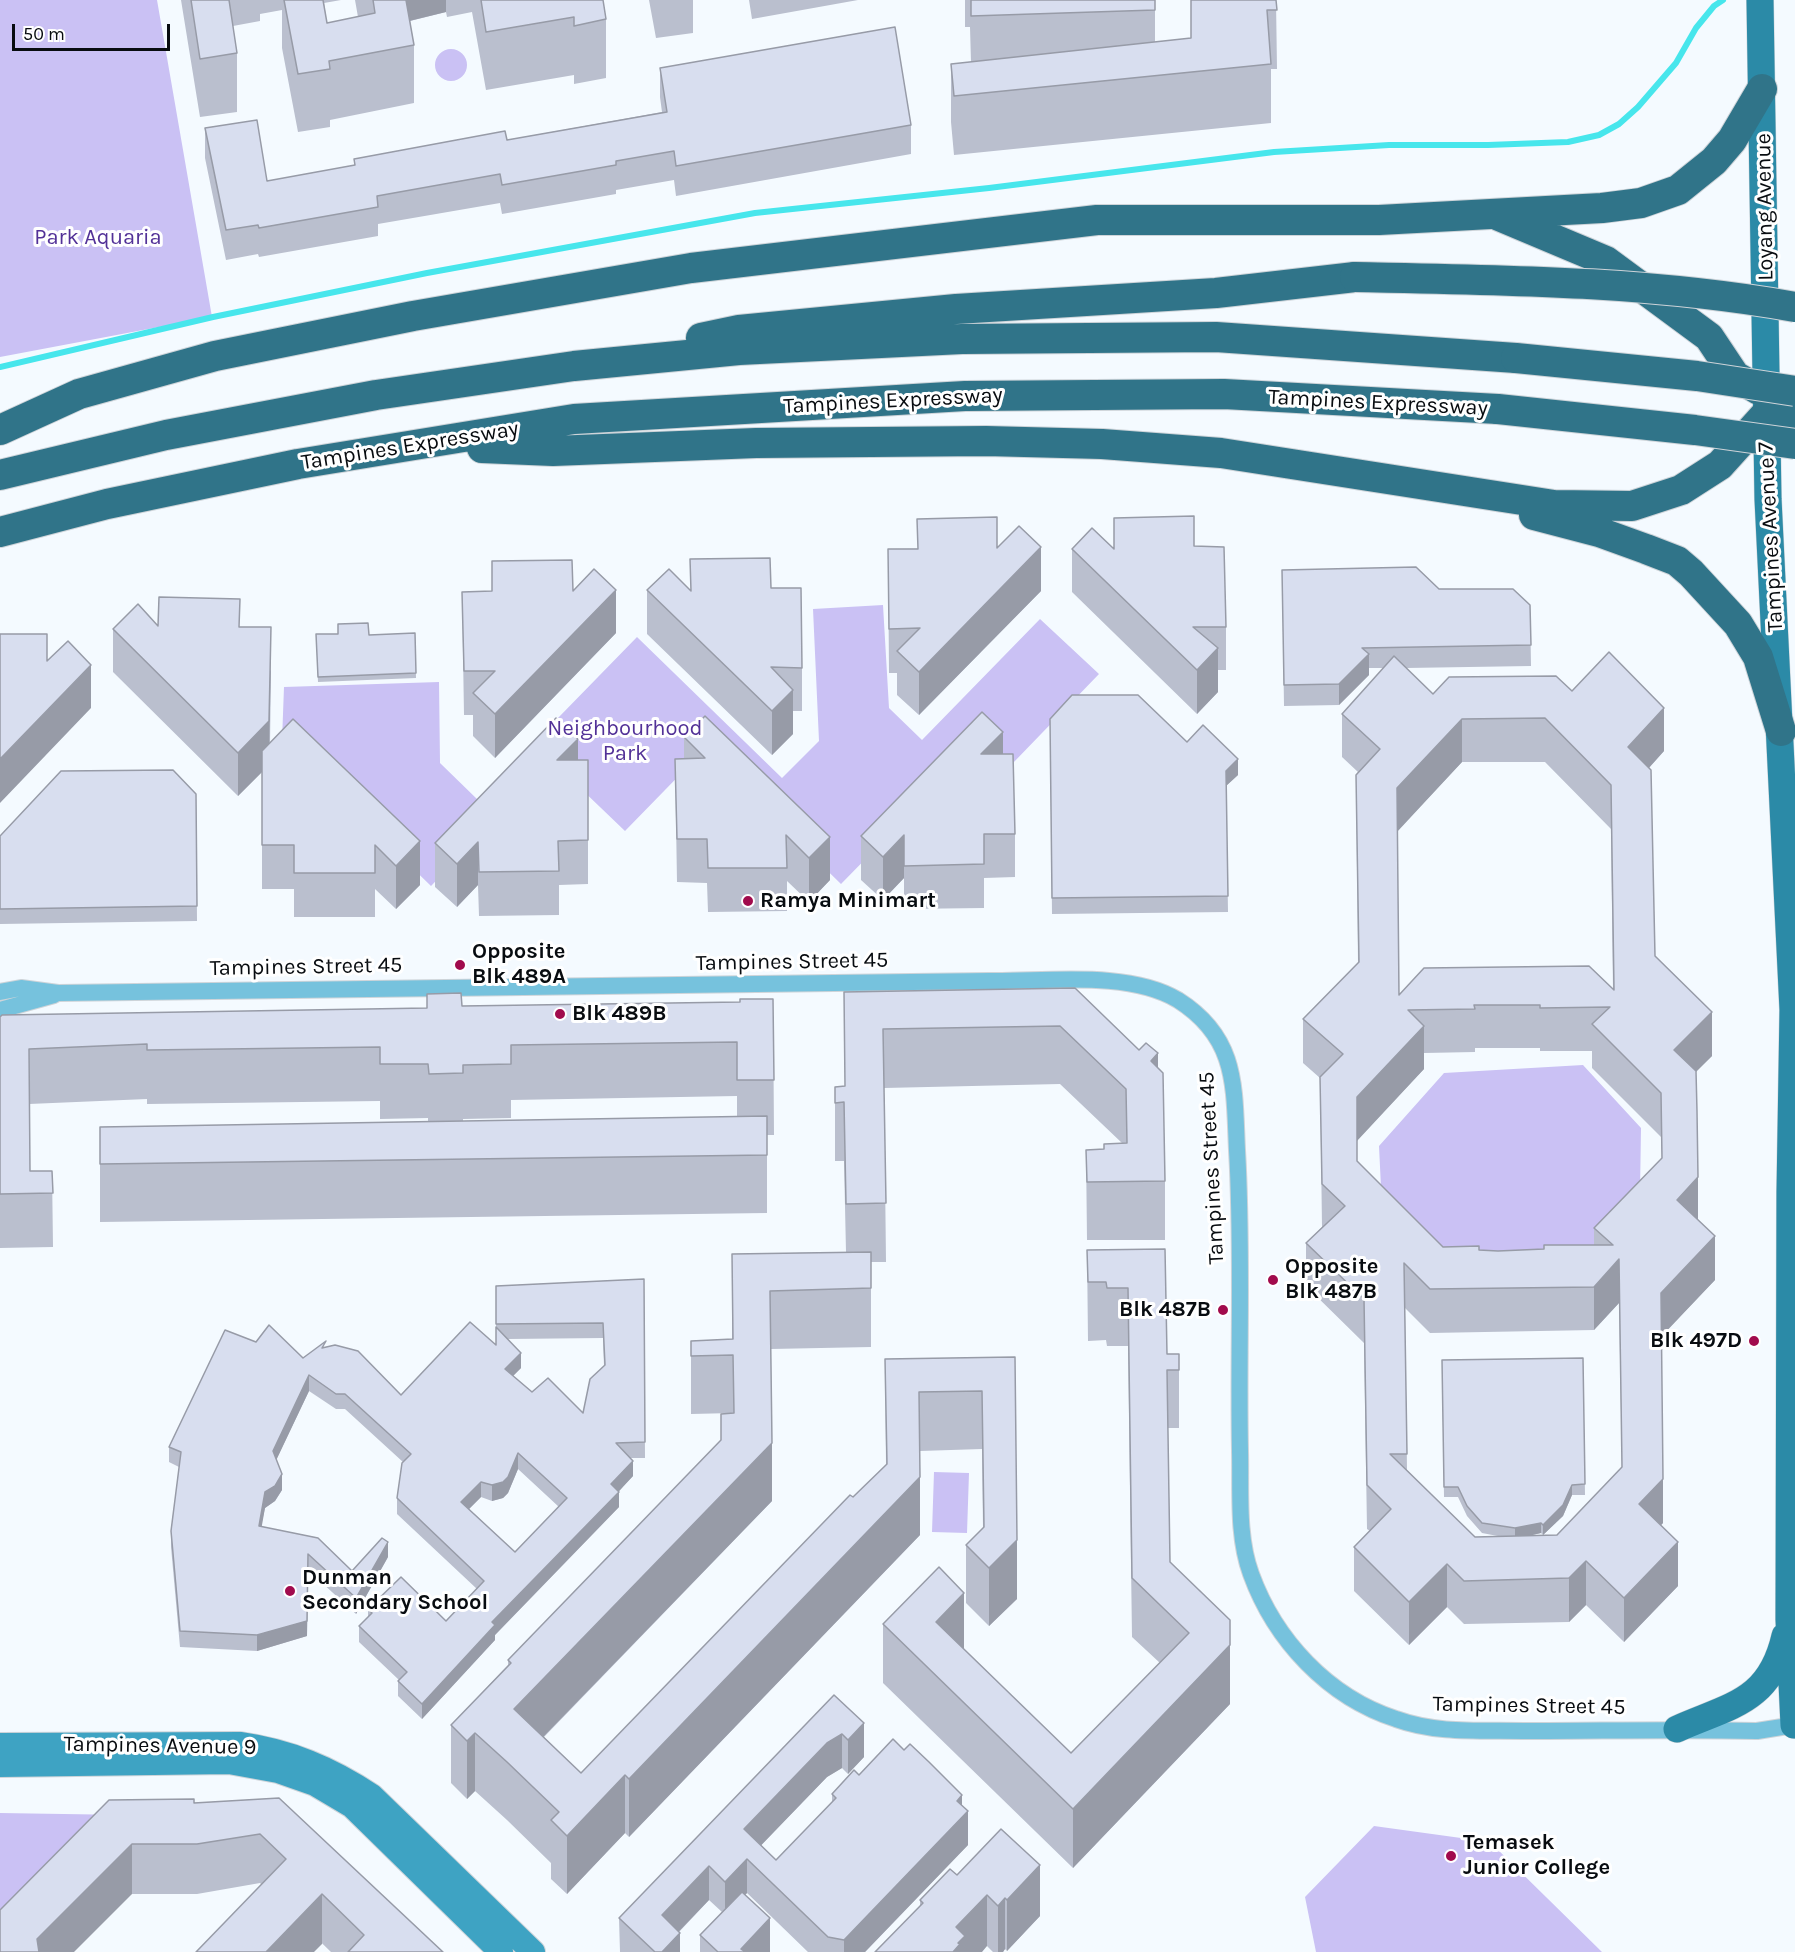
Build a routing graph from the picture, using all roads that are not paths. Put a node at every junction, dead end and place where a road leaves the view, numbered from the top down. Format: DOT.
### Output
graph roads {
  1 [pos="1760,0"];
  2 [pos="1762,89"];
  3 [pos="1491,213"];
  4 [pos="1795,307"];
  5 [pos="574,366"];
  6 [pos="1795,391"];
  7 [pos="1795,396"];
  8 [pos="1766,404"];
  9 [pos="1795,417"];
  10 [pos="0,430"];
  11 [pos="1795,444"];
  12 [pos="416,446"];
  13 [pos="0,475"];
  14 [pos="1419,482"];
  15 [pos="0,532"];
  16 [pos="1781,731"];
  17 [pos="0,992"];
  18 [pos="58,993"];
  19 [pos="0,1010"];
  20 [pos="1789,1619"];
  21 [pos="1677,1729"];
  22 [pos="1795,1730"];
  23 [pos="0,1745"];
  24 [pos="0,1765"];
  25 [pos="501,1952"];
  26 [pos="533,1952"];
  1 -- 2 [label="main road, Loyang Avenue"];
  2 -- 3 [label="highway"];
  2 -- 8 [label="main road, Loyang Avenue"];
  3 -- 8 [label="highway"];
  3 -- 10 [label="highway"];
  4 -- 5 [label="highway, bridge"];
  5 -- 6 [label="highway, bridge"];
  5 -- 13 [label="highway"];
  7 -- 8 [label="highway"];
  8 -- 9 [label="highway"];
  8 -- 14 [label="highway"];
  8 -- 16 [label="main road, Tampines Avenue 7"];
  11 -- 12 [label="highway, Tampines Expressway, bridge"];
  12 -- 14 [label="highway"];
  12 -- 15 [label="highway, Tampines Expressway"];
  14 -- 16 [label="highway"];
  16 -- 20 [label="main road, Tampines Avenue 7"];
  17 -- 18 [label="street, Tampines Street 45"];
  18 -- 19 [label="street, Tampines Street 45"];
  18 -- 21 [label="street, Tampines Street 45"];
  20 -- 21 [label="main road"];
  20 -- 22 [label="main road, Tampines Avenue 7"];
  21 -- 22 [label="street, Tampines Street 45"];
  23 -- 26 [label="main road, Tampines Avenue 9"];
  24 -- 25 [label="main road, Tampines Avenue 9"];
}
